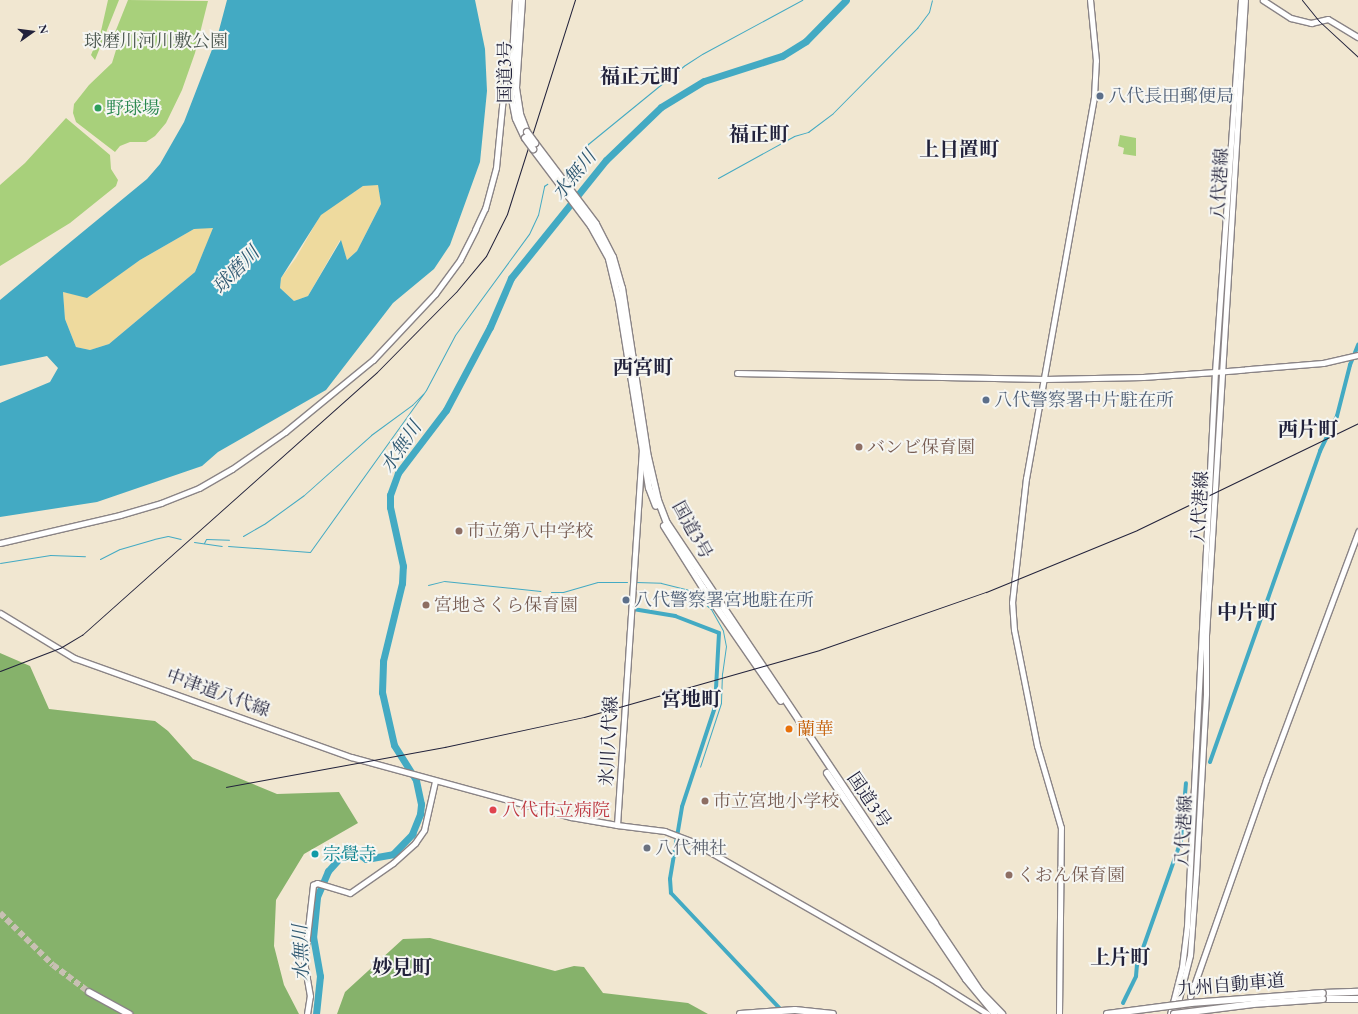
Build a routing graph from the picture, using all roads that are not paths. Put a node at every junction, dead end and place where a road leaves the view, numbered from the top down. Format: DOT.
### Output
graph roads {
  1 [pos="515,0"];
  2 [pos="522,0"];
  3 [pos="1090,0"];
  4 [pos="1241,0"];
  5 [pos="1245,0"];
  6 [pos="1263,0"];
  7 [pos="1242,10"];
  8 [pos="1358,37"];
  9 [pos="505,76"];
  10 [pos="526,135"];
  11 [pos="1358,355"];
  12 [pos="1216,372"];
  13 [pos="737,373"];
  14 [pos="1224,373"];
  15 [pos="1046,380"];
  16 [pos="644,459"];
  17 [pos="1358,532"];
  18 [pos="0,544"];
  19 [pos="0,613"];
  20 [pos="435,781"];
  21 [pos="618,825"];
  22 [pos="89,992"];
  23 [pos="1358,992"];
  24 [pos="1323,996"];
  25 [pos="1190,997"];
  26 [pos="1358,999"];
  27 [pos="129,1014"];
  28 [pos="307,1014"];
  29 [pos="740,1014"];
  30 [pos="833,1014"];
  31 [pos="988,1014"];
  32 [pos="995,1014"];
  33 [pos="1002,1014"];
  34 [pos="1059,1014"];
  35 [pos="1107,1014"];
  36 [pos="1170,1014"];
  37 [pos="1174,1014"];
  1 -- 10 [label="highway, 国道3号"];
  2 -- 10 [label="highway, 国道3号"];
  3 -- 15 [label="street"];
  4 -- 7 [label="main road, 八代港線"];
  5 -- 7 [label="main road, 八代港線"];
  6 -- 8 [label="street"];
  7 -- 12 [label="main road, 八代港線"];
  7 -- 14 [label="main road, 八代港線"];
  9 -- 18 [label="street"];
  10 -- 16 [label="highway, 国道3号, bridge"];
  11 -- 14 [label="main road"];
  12 -- 14 [label="main road"];
  12 -- 15 [label="street"];
  12 -- 36 [label="main road, 八代港線"];
  13 -- 15 [label="street"];
  14 -- 37 [label="main road, 八代港線"];
  15 -- 34 [label="street"];
  16 -- 21 [label="main road, 氷川八代線"];
  16 -- 32 [label="highway, 国道3号"];
  16 -- 33 [label="highway, 国道3号"];
  17 -- 25 [label="street"];
  19 -- 20 [label="main road, 中津道八代線"];
  20 -- 21 [label="main road"];
  20 -- 28 [label="main road"];
  21 -- 31 [label="street"];
  22 -- 27 [label="highway"];
  23 -- 24 [label="highway, 九州自動車道"];
  24 -- 26 [label="highway, 九州自動車道"];
  24 -- 35 [label="highway, 九州自動車道, bridge"];
  24 -- 37 [label="highway, 九州自動車道, bridge"];
  29 -- 30 [label="highway"];
}
